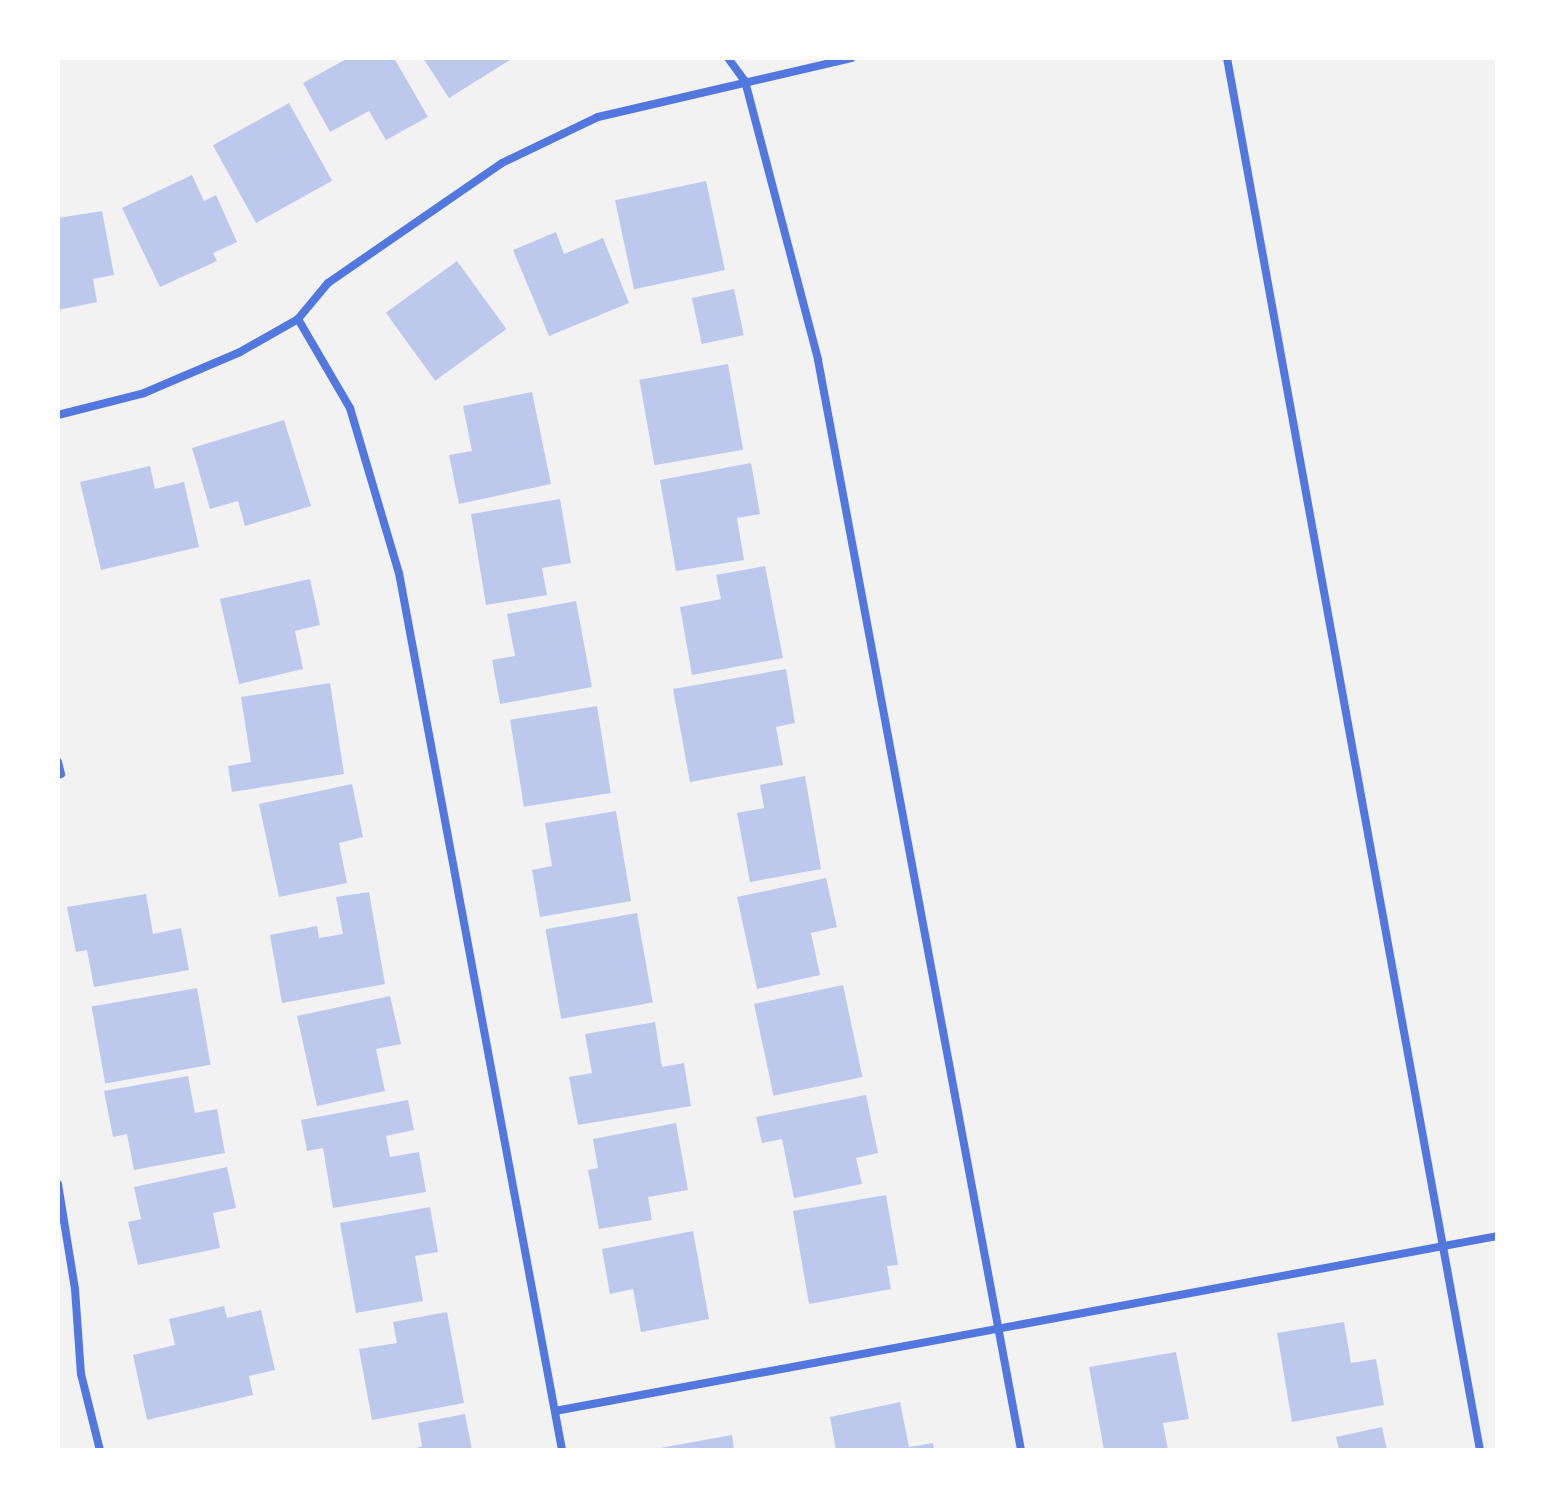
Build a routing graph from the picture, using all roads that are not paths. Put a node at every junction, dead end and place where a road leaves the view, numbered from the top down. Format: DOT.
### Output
graph roads {
  1 [pos="728,58"];
  2 [pos="851,58"];
  3 [pos="1227,58"];
  4 [pos="745,81"];
  5 [pos="298,319"];
  6 [pos="58,415"];
  7 [pos="58,762"];
  8 [pos="58,775"];
  9 [pos="58,1184"];
  10 [pos="1497,1236"];
  11 [pos="1441,1246"];
  12 [pos="999,1328"];
  13 [pos="555,1411"];
  14 [pos="100,1450"];
  15 [pos="562,1450"];
  16 [pos="1021,1450"];
  17 [pos="1480,1450"];
  1 -- 4 [label="street"];
  2 -- 4 [label="street"];
  3 -- 11 [label="street"];
  4 -- 5 [label="street"];
  4 -- 12 [label="street"];
  5 -- 6 [label="street"];
  5 -- 13 [label="street"];
  7 -- 8 [label="street"];
  9 -- 14 [label="street"];
  10 -- 11 [label="street"];
  11 -- 12 [label="street"];
  11 -- 17 [label="street"];
  12 -- 13 [label="street"];
  12 -- 16 [label="street"];
  13 -- 15 [label="street"];
}
